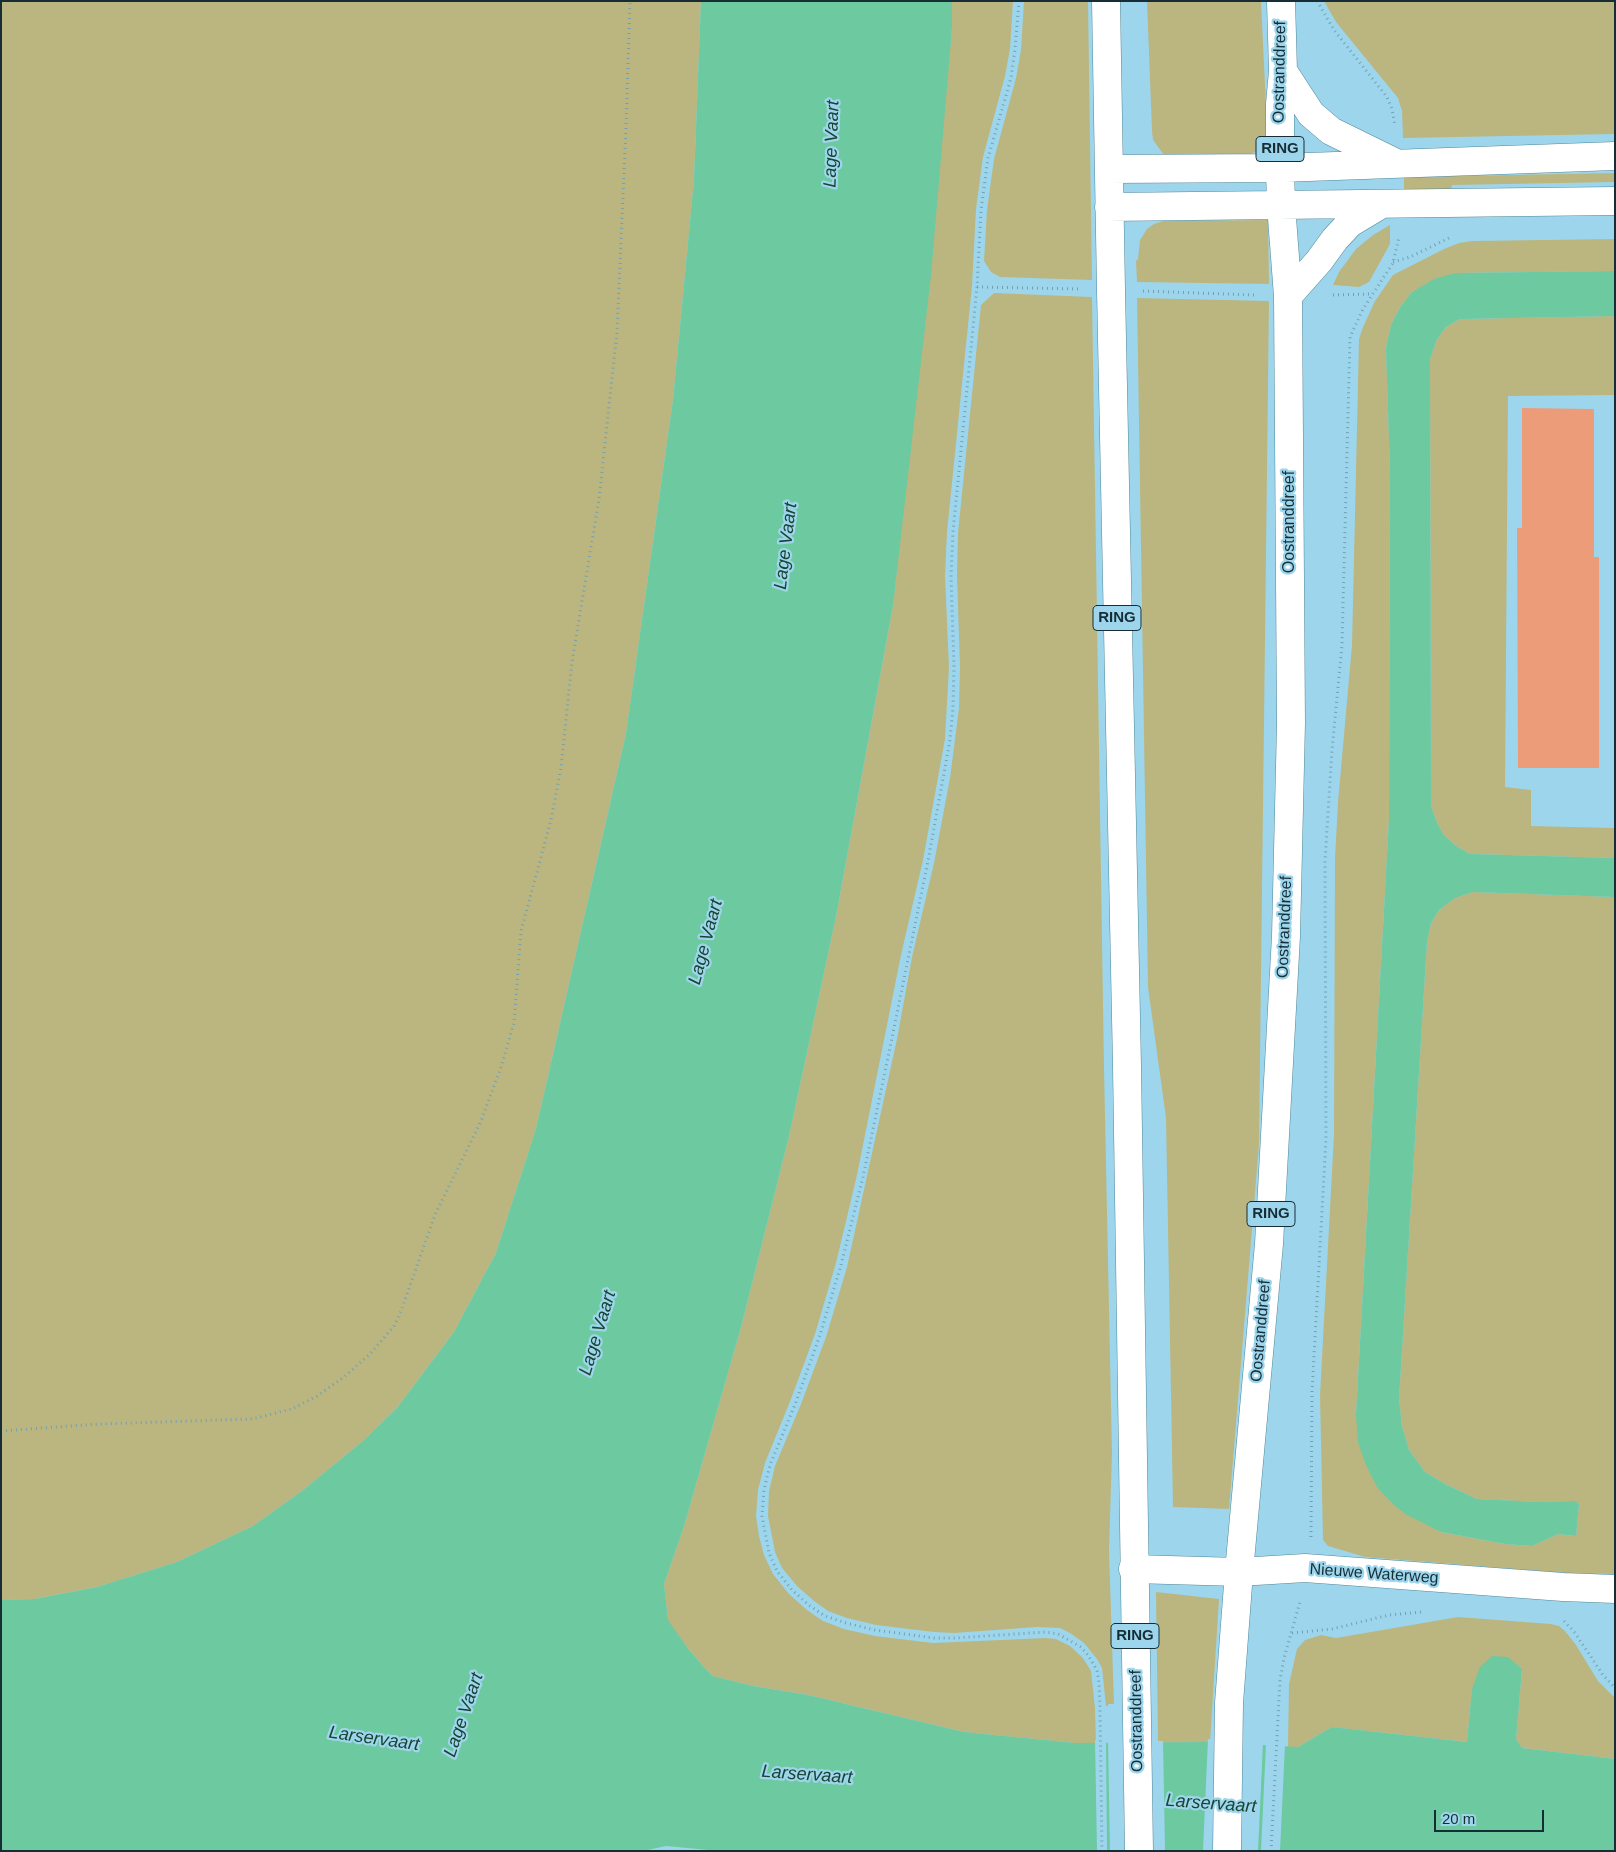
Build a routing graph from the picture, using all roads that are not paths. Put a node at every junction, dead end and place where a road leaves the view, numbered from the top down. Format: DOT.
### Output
graph roads {
  1 [pos="1106,1"];
  2 [pos="1281,1"];
  3 [pos="1282,71"];
  4 [pos="1615,156"];
  5 [pos="1395,163"];
  6 [pos="1280,168"];
  7 [pos="1109,169"];
  8 [pos="1615,201"];
  9 [pos="1389,204"];
  10 [pos="1281,205"];
  11 [pos="1109,208"];
  12 [pos="1288,296"];
  13 [pos="1133,1569"];
  14 [pos="1239,1572"];
  15 [pos="1615,1589"];
  16 [pos="1139,1851"];
  17 [pos="1227,1851"];
  1 -- 7 [label="main road, Oostranddreef / RING"];
  2 -- 3 [label="main road, Oostranddreef / RING"];
  3 -- 5 [label="main road, RING"];
  3 -- 6 [label="main road, Oostranddreef / RING"];
  4 -- 5 [label="main road, RING"];
  5 -- 6 [label="main road, RING"];
  6 -- 7 [label="main road, RING"];
  6 -- 10 [label="main road, Oostranddreef / RING"];
  7 -- 11 [label="main road, Oostranddreef / RING"];
  8 -- 9 [label="main road"];
  9 -- 10 [label="main road"];
  9 -- 12 [label="main road"];
  10 -- 11 [label="main road"];
  10 -- 12 [label="main road, Oostranddreef / RING"];
  11 -- 13 [label="main road, Oostranddreef / RING"];
  12 -- 14 [label="main road, Oostranddreef / RING"];
  13 -- 14 [label="main road, Nieuwe Waterweg"];
  13 -- 16 [label="main road, Oostranddreef / RING"];
  14 -- 15 [label="main road, Nieuwe Waterweg"];
  14 -- 17 [label="main road, Oostranddreef / RING"];
}
